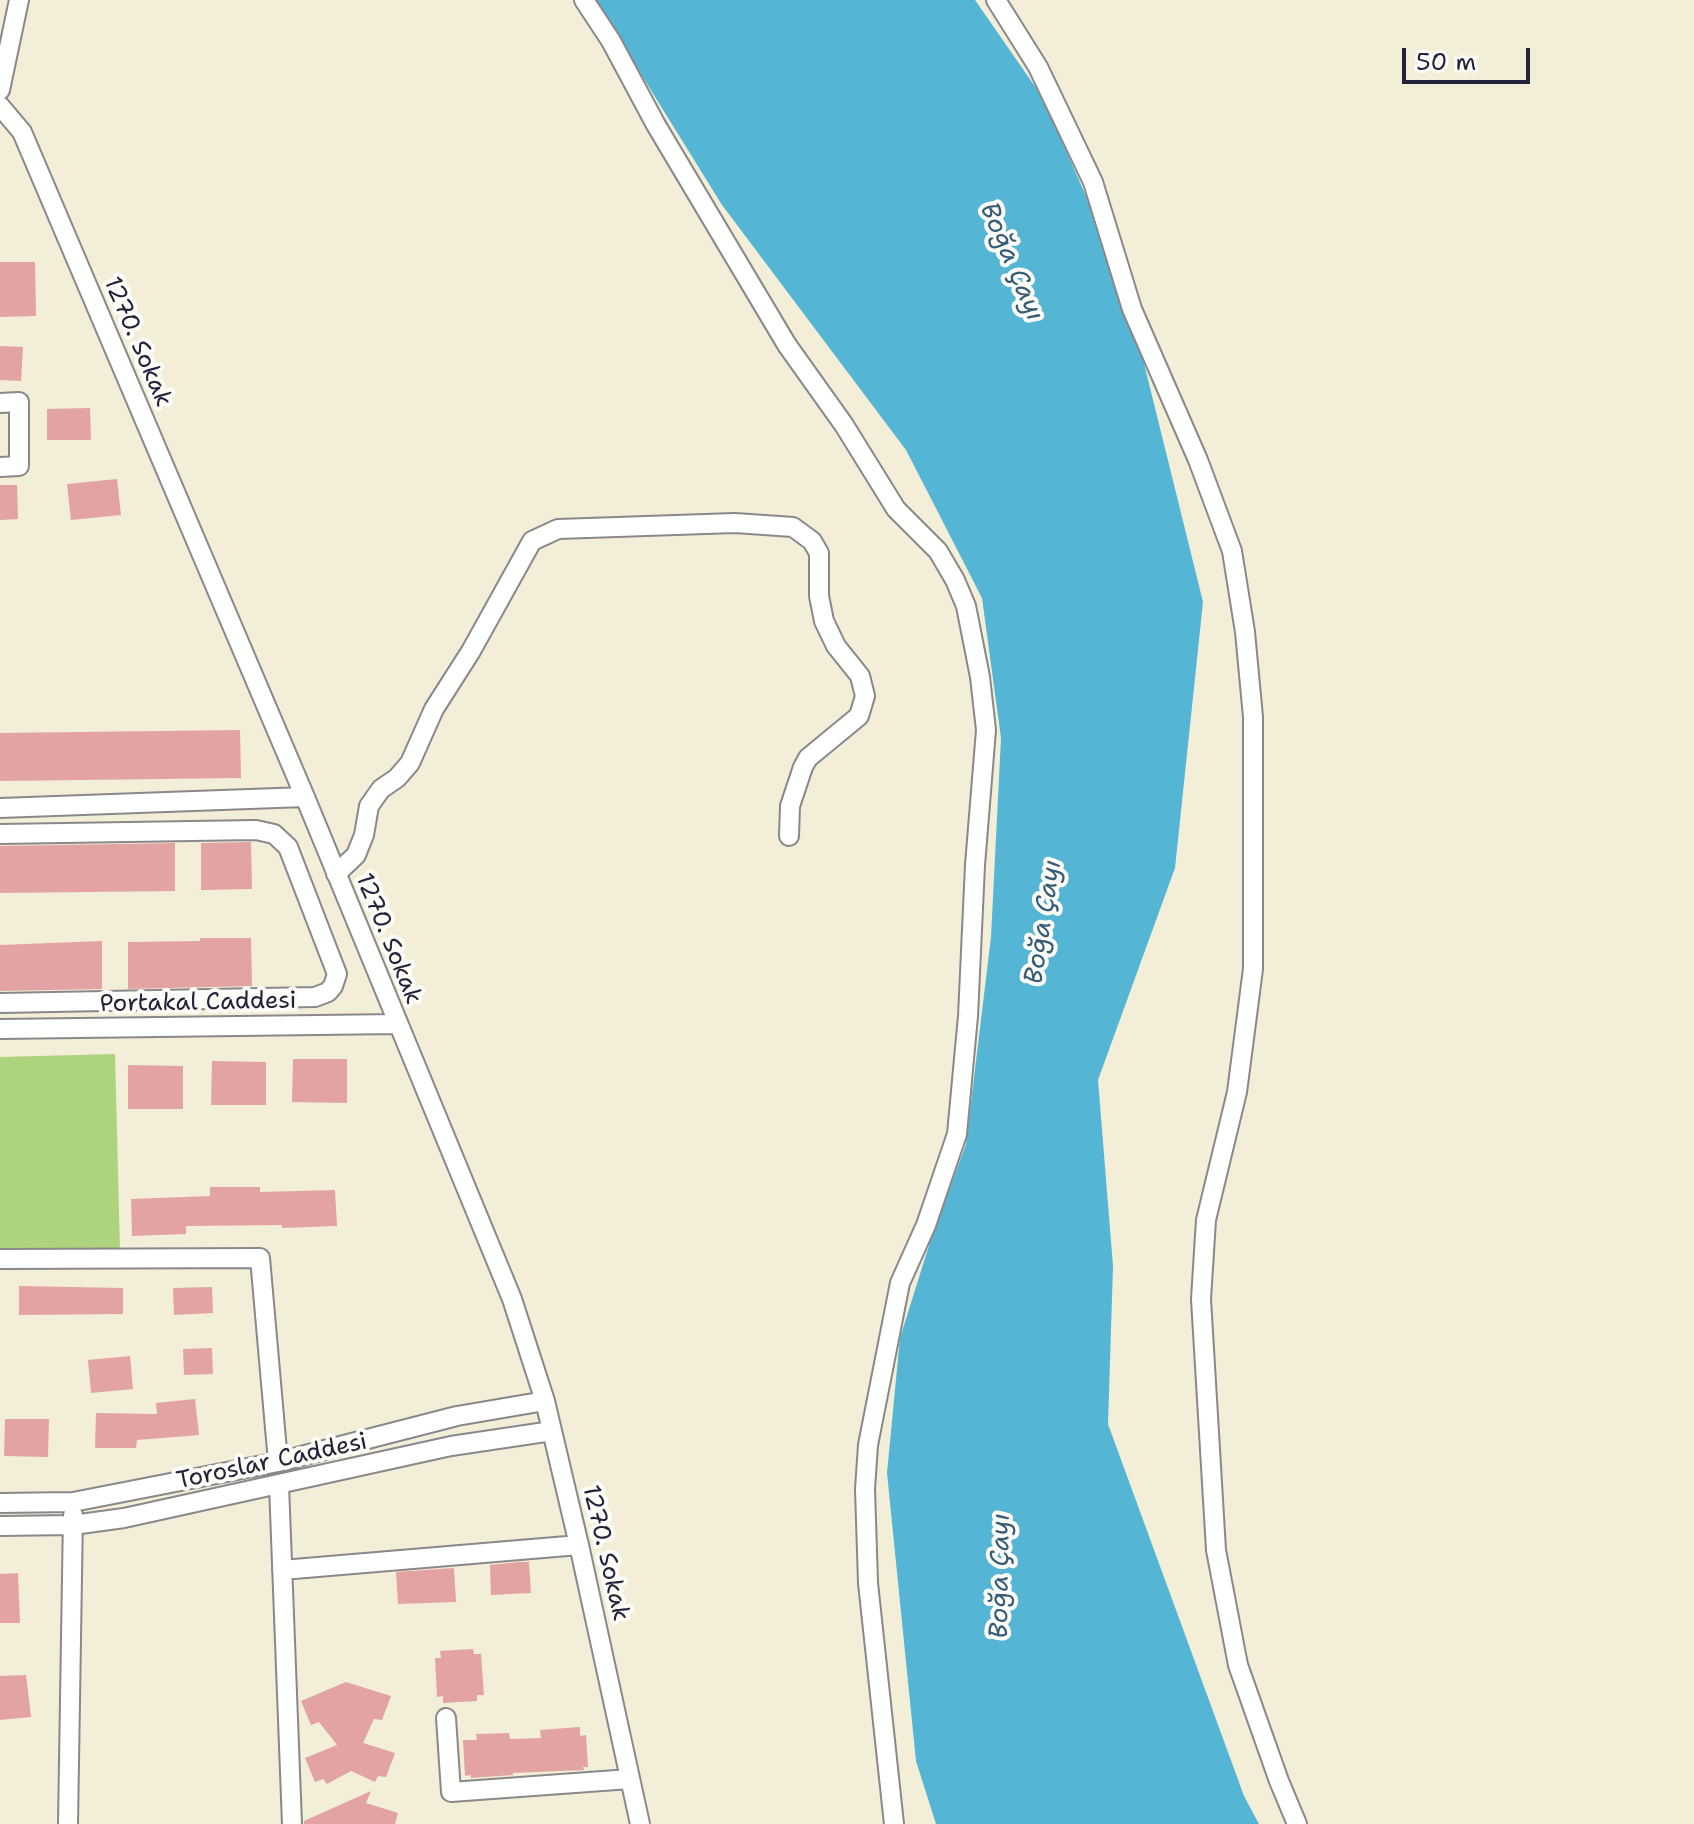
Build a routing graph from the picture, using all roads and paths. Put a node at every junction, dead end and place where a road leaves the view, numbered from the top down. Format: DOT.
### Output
graph roads {
  1 [pos="19,0"];
  2 [pos="584,0"];
  3 [pos="996,0"];
  4 [pos="0,90"];
  5 [pos="0,106"];
  6 [pos="0,403"];
  7 [pos="0,467"];
  8 [pos="305,797"];
  9 [pos="0,808"];
  10 [pos="0,834"];
  11 [pos="789,836"];
  12 [pos="336,874"];
  13 [pos="345,896"];
  14 [pos="311,909"];
  15 [pos="0,1003"];
  16 [pos="397,1024"];
  17 [pos="0,1029"];
  18 [pos="0,1259"];
  19 [pos="545,1401"];
  20 [pos="552,1431"];
  21 [pos="278,1462"];
  22 [pos="279,1485"];
  23 [pos="73,1502"];
  24 [pos="0,1503"];
  25 [pos="73,1525"];
  26 [pos="0,1526"];
  27 [pos="579,1545"];
  28 [pos="282,1570"];
  29 [pos="446,1718"];
  30 [pos="630,1779"];
  31 [pos="68,1824"];
  32 [pos="292,1824"];
  33 [pos="640,1824"];
  34 [pos="894,1824"];
  35 [pos="1297,1824"];
  1 -- 4 [label="street"];
  2 -- 34 [label="street"];
  3 -- 35 [label="street"];
  5 -- 8 [label="street, 1270. Sokak"];
  6 -- 7 [label="street"];
  8 -- 9 [label="street"];
  8 -- 12 [label="street, 1270. Sokak"];
  10 -- 14 [label="street"];
  11 -- 12 [label="street"];
  12 -- 13 [label="street, 1270. Sokak"];
  13 -- 14 [label="street"];
  13 -- 16 [label="street, 1270. Sokak"];
  14 -- 15 [label="street"];
  16 -- 17 [label="street, Portakal Caddesi"];
  16 -- 19 [label="street, 1270. Sokak"];
  18 -- 21 [label="street"];
  19 -- 20 [label="street, 1270. Sokak"];
  19 -- 21 [label="street, Toroslar Caddesi"];
  20 -- 22 [label="street, Toroslar Caddesi"];
  20 -- 27 [label="street, 1270. Sokak"];
  21 -- 23 [label="street, Toroslar Caddesi"];
  22 -- 25 [label="street, Toroslar Caddesi"];
  22 -- 28 [label="street"];
  23 -- 24 [label="street, Toroslar Caddesi"];
  23 -- 25 [label="street"];
  25 -- 26 [label="street, Toroslar Caddesi"];
  25 -- 31 [label="street"];
  27 -- 28 [label="street"];
  27 -- 30 [label="street, 1270. Sokak"];
  28 -- 32 [label="street"];
  29 -- 30 [label="street"];
  30 -- 33 [label="street, 1270. Sokak"];
}
